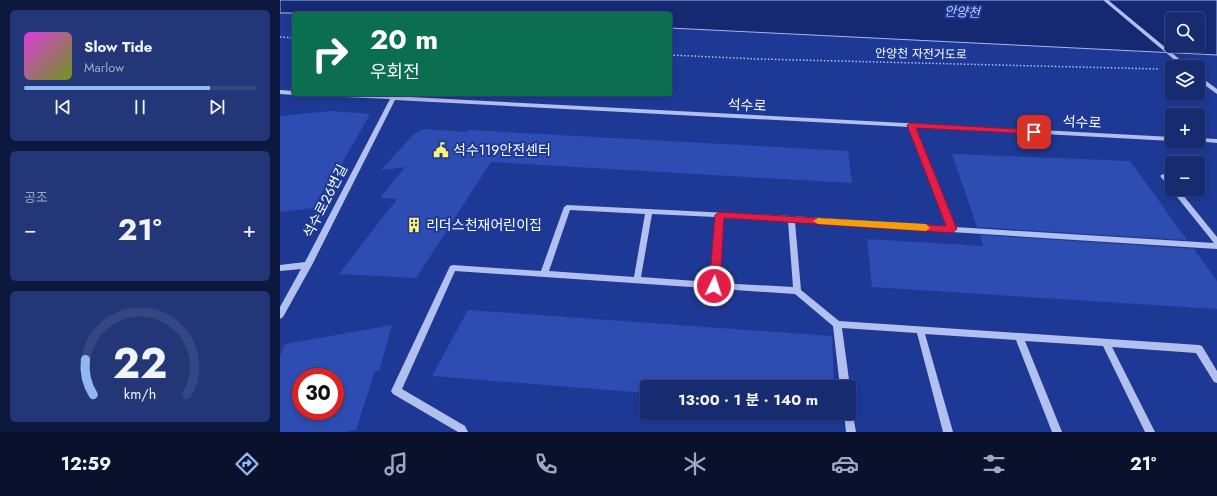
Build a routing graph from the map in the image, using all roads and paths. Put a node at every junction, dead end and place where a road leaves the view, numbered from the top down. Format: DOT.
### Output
graph roads {
  1 [pos="1105,0"];
  2 [pos="280,38"];
  3 [pos="292,38"];
  4 [pos="672,55"];
  5 [pos="1178,60"];
  6 [pos="1159,69"];
  7 [pos="1205,83"];
  8 [pos="280,92"];
  9 [pos="1217,92"];
  10 [pos="292,93"];
  11 [pos="357,96"];
  12 [pos="393,98"];
  13 [pos="911,125"];
  14 [pos="1165,139"];
  15 [pos="1205,140"];
  16 [pos="1217,141"];
  17 [pos="1163,176"];
  18 [pos="1165,178"];
  19 [pos="1180,196"];
  20 [pos="649,211"];
  21 [pos="719,215"];
  22 [pos="791,219"];
  23 [pos="952,229"];
  24 [pos="1217,242"];
  25 [pos="1217,246"];
  26 [pos="308,265"];
  27 [pos="280,268"];
  28 [pos="544,274"];
  29 [pos="637,280"];
  30 [pos="714,286"];
  31 [pos="797,291"];
  32 [pos="280,315"];
  33 [pos="837,324"];
  34 [pos="920,330"];
  35 [pos="1019,337"];
  36 [pos="1105,342"];
  37 [pos="1217,379"];
  38 [pos="844,380"];
  39 [pos="850,420"];
  40 [pos="463,432"];
  41 [pos="851,432"];
  42 [pos="948,432"];
  43 [pos="1057,432"];
  44 [pos="1150,432"];
  1 -- 5 [label="street"];
  2 -- 3 [label="path"];
  4 -- 6 [label="path, 안양천 자전거도로"];
  7 -- 9 [label="street"];
  8 -- 10 [label="street"];
  11 -- 12 [label="street, 석수로"];
  12 -- 13 [label="street, 석수로"];
  12 -- 26 [label="street, 석수로26번길"];
  13 -- 14 [label="street, 석수로"];
  13 -- 23 [label="street"];
  15 -- 16 [label="street"];
  17 -- 18 [label="street"];
  19 -- 24 [label="street"];
  20 -- 21 [label="street"];
  20 -- 28 [label="street"];
  20 -- 29 [label="street"];
  21 -- 22 [label="street"];
  21 -- 30 [label="street"];
  22 -- 23 [label="street"];
  22 -- 31 [label="street"];
  23 -- 25 [label="street"];
  26 -- 27 [label="street"];
  26 -- 32 [label="street, 석수로26번길"];
  28 -- 29 [label="street"];
  28 -- 40 [label="street"];
  29 -- 30 [label="street"];
  30 -- 31 [label="street"];
  31 -- 33 [label="street"];
  33 -- 34 [label="street"];
  33 -- 38 [label="street"];
  34 -- 35 [label="street"];
  34 -- 42 [label="street"];
  35 -- 36 [label="street"];
  35 -- 43 [label="street"];
  36 -- 37 [label="street"];
  36 -- 44 [label="street"];
  39 -- 41 [label="street"];
}
